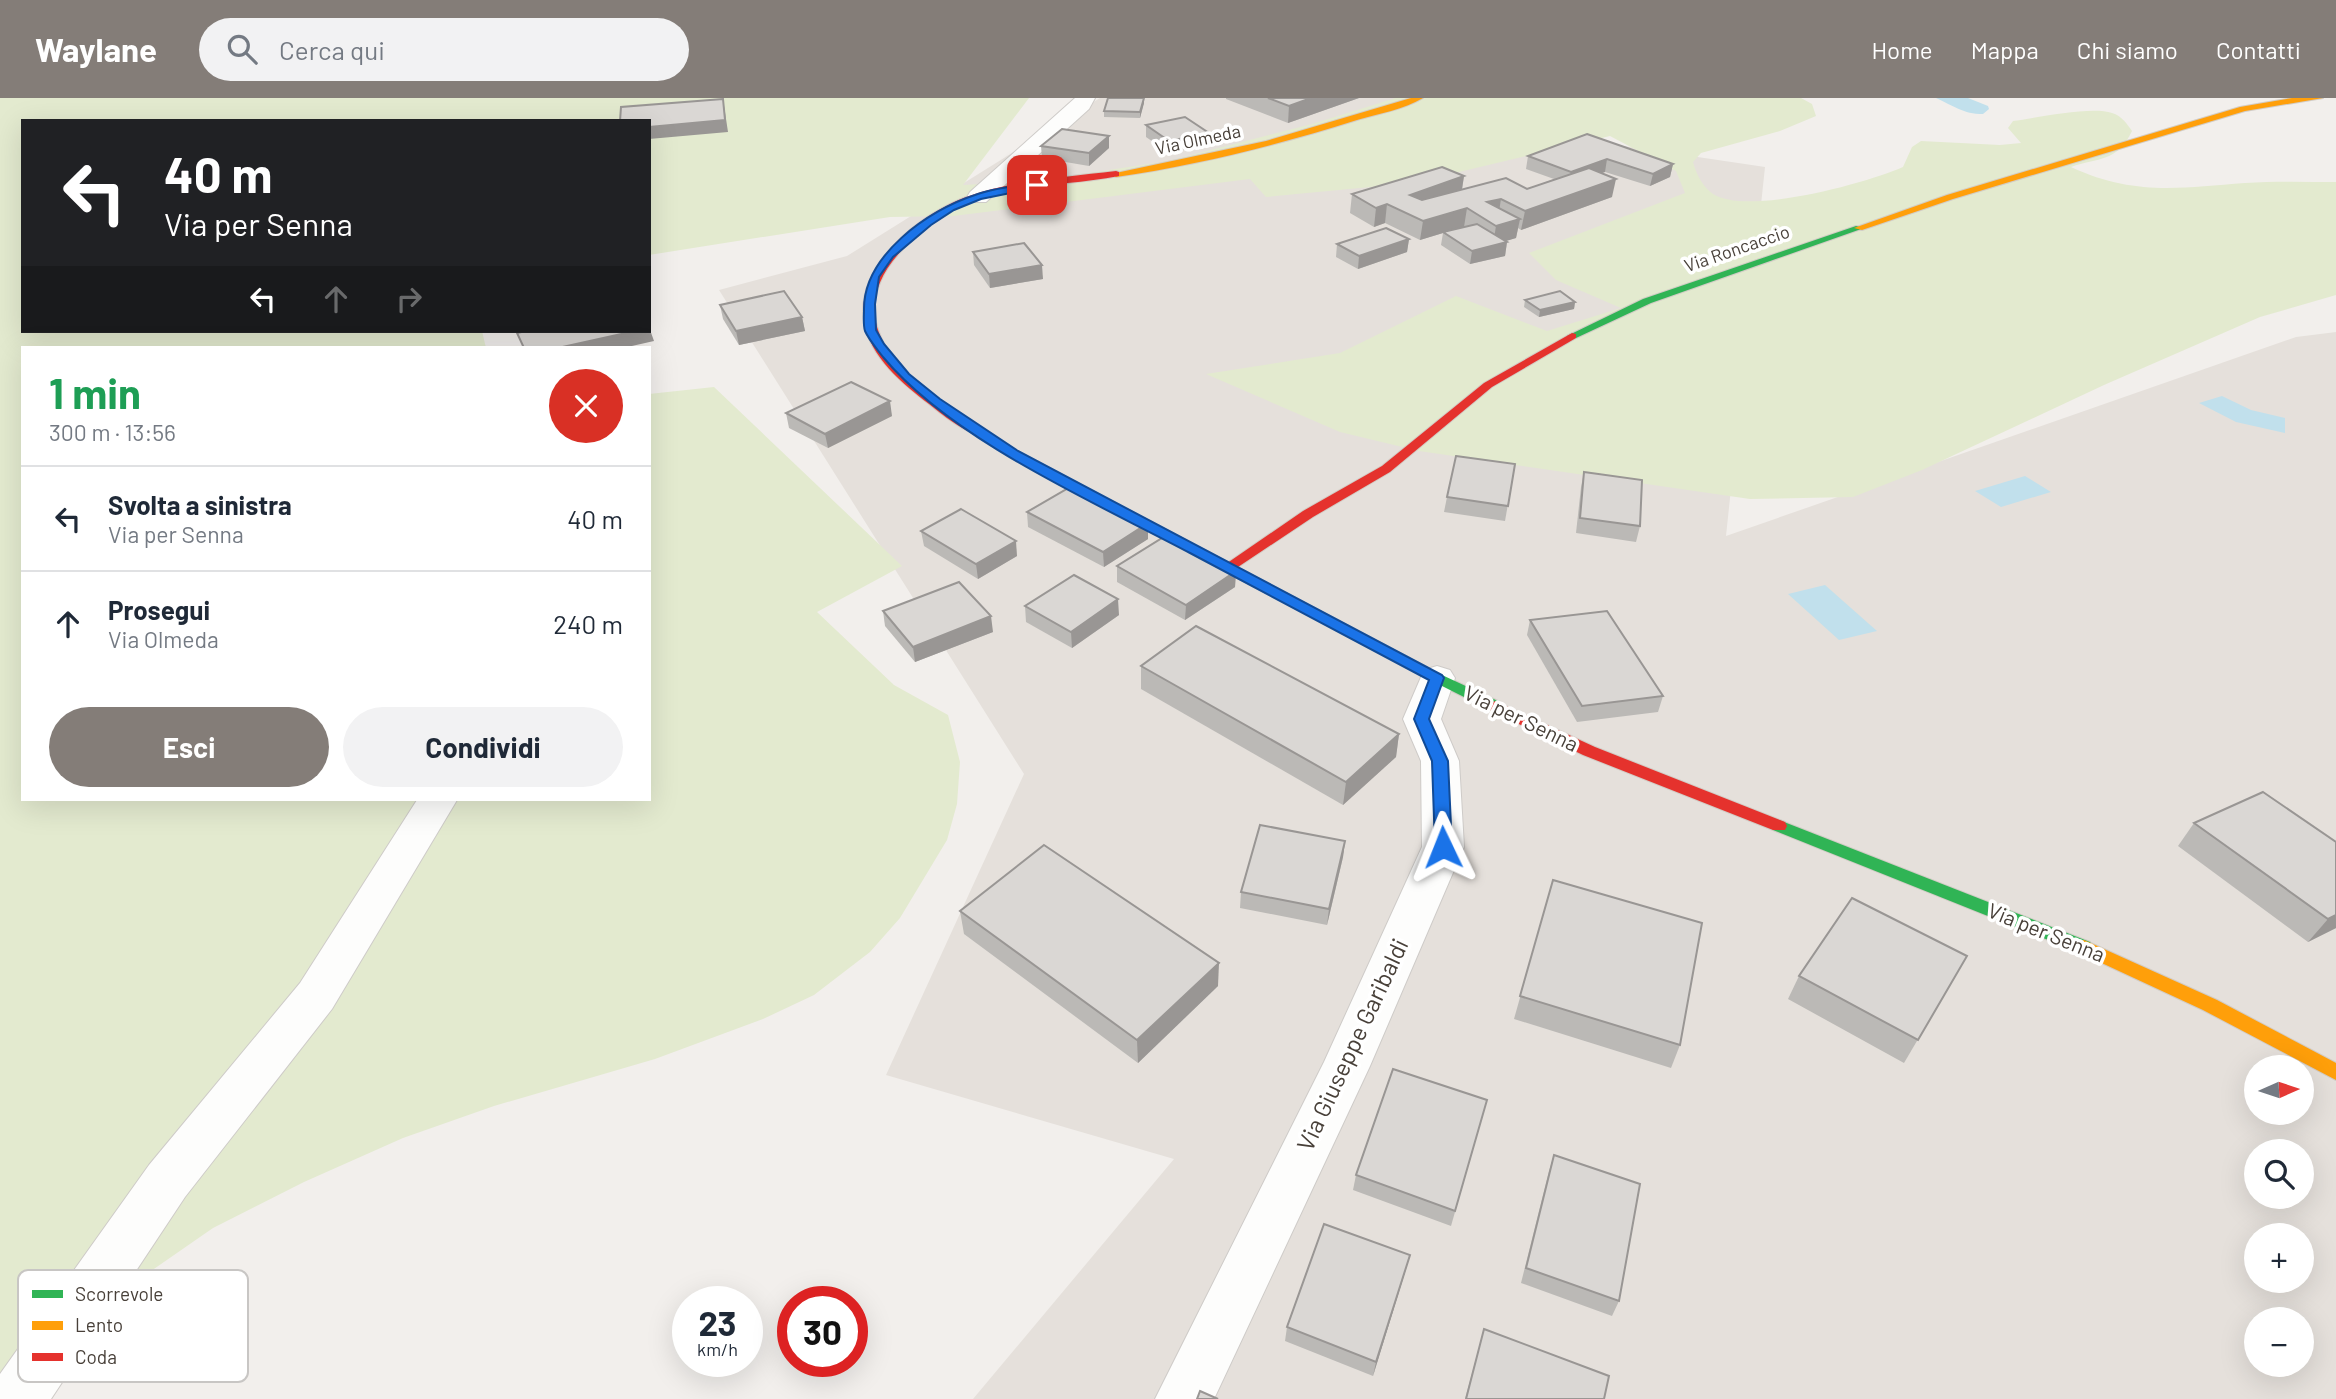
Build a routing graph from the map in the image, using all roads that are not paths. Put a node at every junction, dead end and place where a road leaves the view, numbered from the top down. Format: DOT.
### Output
graph roads {
  1 [pos="1085,98"];
  2 [pos="1419,98"];
  3 [pos="2319,98"];
  4 [pos="978,197"];
  5 [pos="1227,568"];
  6 [pos="1437,678"];
  7 [pos="436,801"];
  8 [pos="2336,1072"];
  9 [pos="106,1270"];
  10 [pos="29,1382"];
  11 [pos="17,1399"];
  12 [pos="1184,1399"];
  1 -- 4 [label="street, Via per Senna"];
  2 -- 4 [label="street, Via Olmeda"];
  3 -- 5 [label="street, Via Roncaccio"];
  4 -- 5 [label="street, Via per Senna"];
  5 -- 6 [label="street, Via per Senna"];
  6 -- 8 [label="street, Via per Senna"];
  6 -- 12 [label="street, Via Giuseppe Garibaldi"];
  7 -- 9 [label="street"];
  10 -- 11 [label="street"];
}
